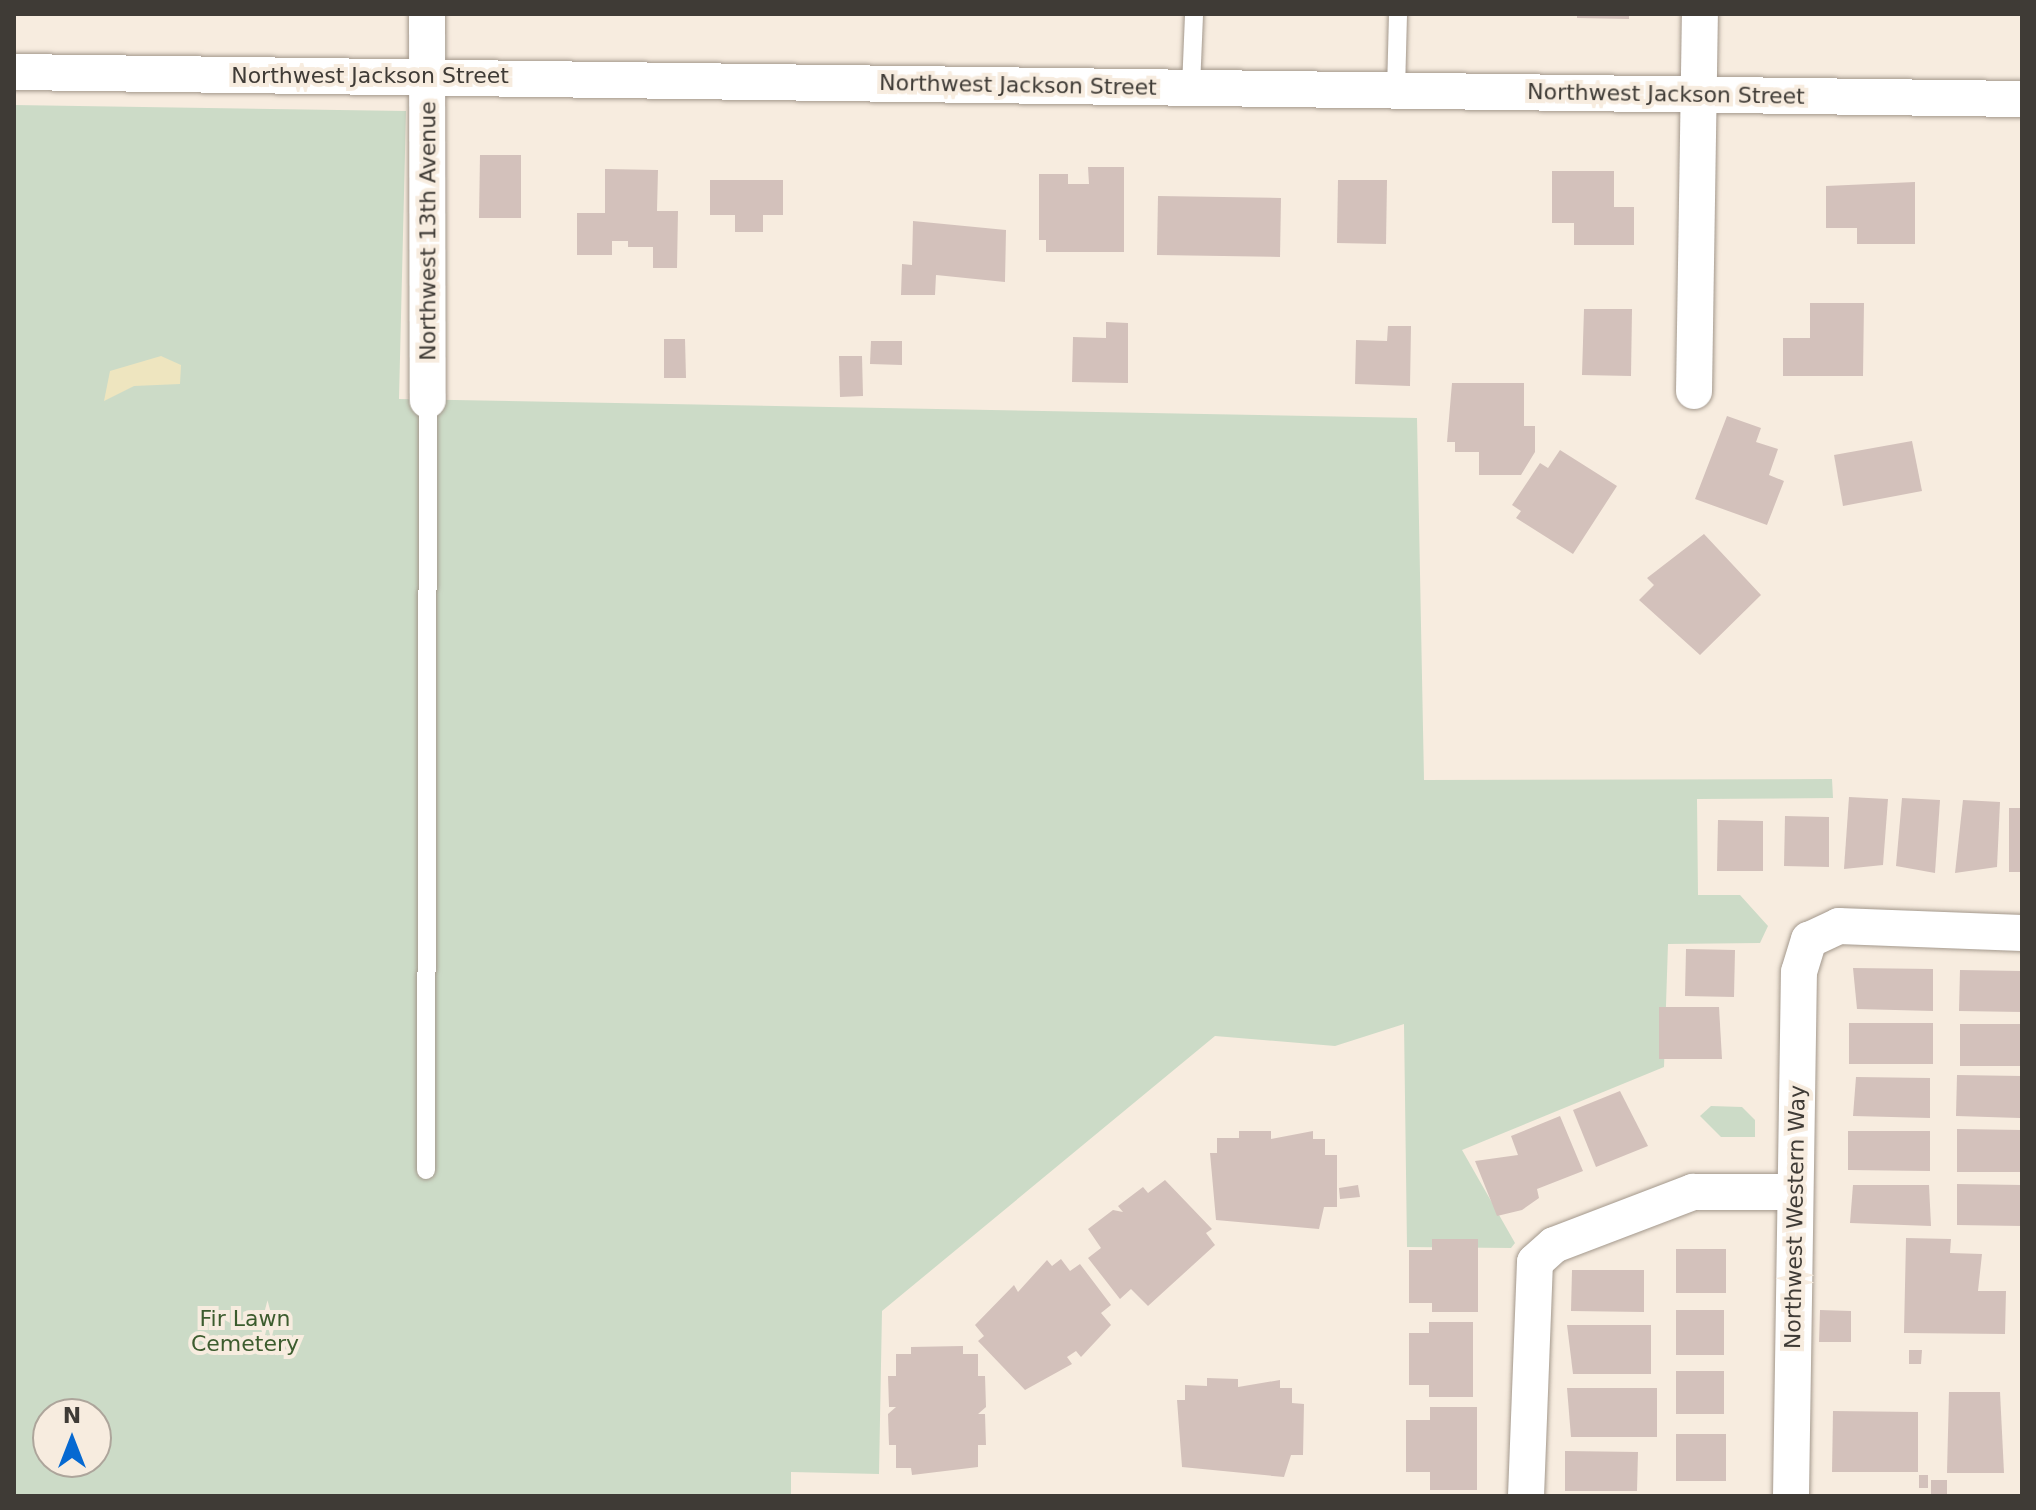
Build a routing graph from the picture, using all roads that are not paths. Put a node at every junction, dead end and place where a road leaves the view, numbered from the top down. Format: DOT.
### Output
graph roads {
  1 [pos="427,14"];
  2 [pos="1194,14"];
  3 [pos="1398,14"];
  4 [pos="1700,14"];
  5 [pos="14,72"];
  6 [pos="428,75"];
  7 [pos="1191,87"];
  8 [pos="1396,91"];
  9 [pos="1696,95"];
  10 [pos="2022,99"];
  11 [pos="1694,391"];
  12 [pos="428,400"];
  13 [pos="2022,933"];
  14 [pos="426,1170"];
  15 [pos="1795,1192"];
  16 [pos="1526,1496"];
  17 [pos="1791,1496"];
  1 -- 6 [label="street, Northwest 13th Avenue"];
  2 -- 7 [label="lane"];
  3 -- 8 [label="lane"];
  4 -- 9 [label="street"];
  5 -- 6 [label="street, Northwest Jackson Street"];
  6 -- 7 [label="street, Northwest Jackson Street"];
  6 -- 12 [label="street, Northwest 13th Avenue"];
  7 -- 8 [label="street, Northwest Jackson Street"];
  8 -- 9 [label="street, Northwest Jackson Street"];
  9 -- 10 [label="street, Northwest Jackson Street"];
  9 -- 11 [label="street"];
  12 -- 14 [label="lane"];
  13 -- 15 [label="street, Northwest Western Way"];
  15 -- 16 [label="street"];
  15 -- 17 [label="street, Northwest Western Way"];
}
